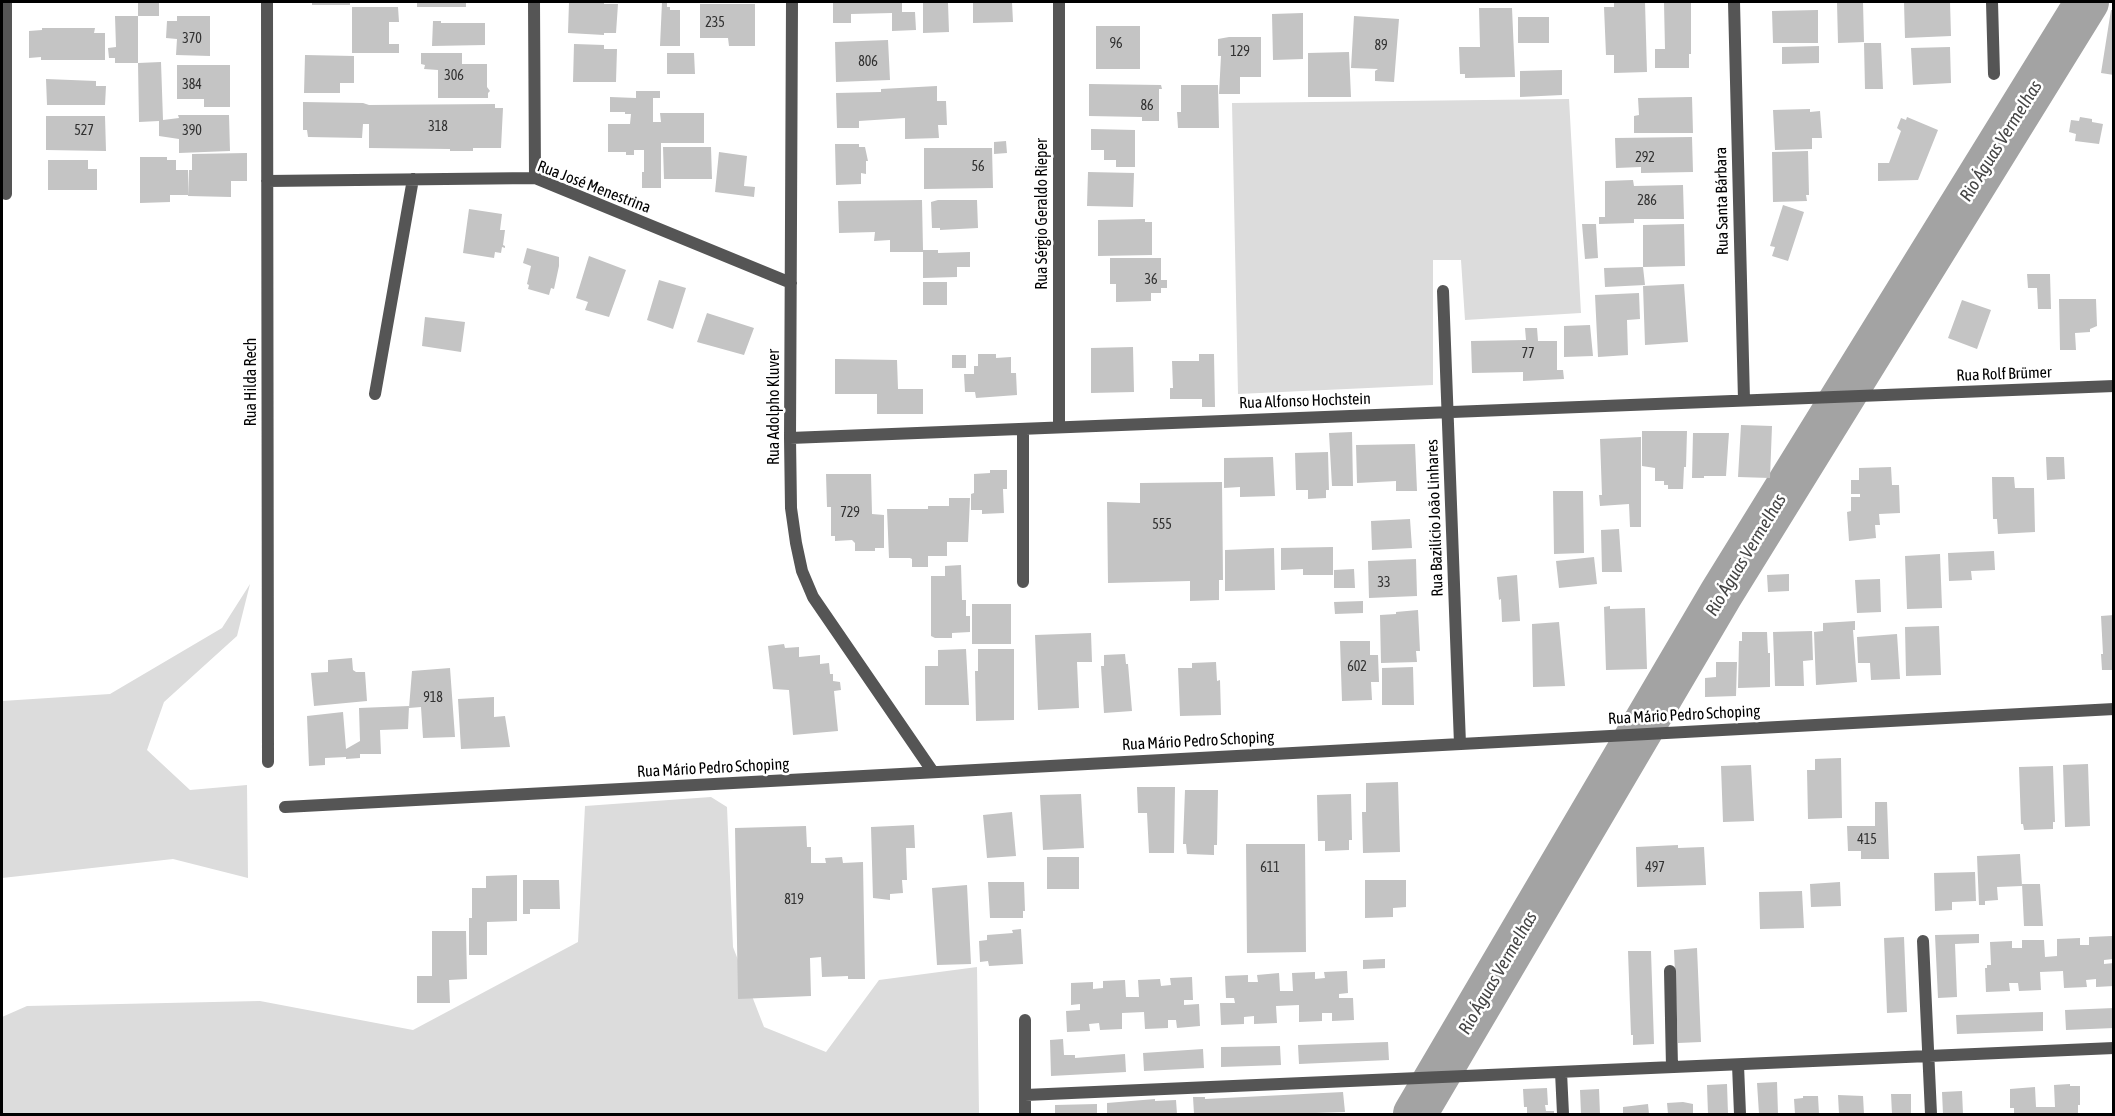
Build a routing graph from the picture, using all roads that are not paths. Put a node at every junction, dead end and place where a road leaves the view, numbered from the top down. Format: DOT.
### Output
graph roads {
  1 [pos="6,2"];
  2 [pos="267,2"];
  3 [pos="534,2"];
  4 [pos="792,2"];
  5 [pos="1059,2"];
  6 [pos="1734,2"];
  7 [pos="1992,2"];
  8 [pos="1994,74"];
  9 [pos="535,178"];
  10 [pos="413,179"];
  11 [pos="267,181"];
  12 [pos="6,194"];
  13 [pos="790,283"];
  14 [pos="1443,291"];
  15 [pos="2114,386"];
  16 [pos="375,394"];
  17 [pos="1820,397"];
  18 [pos="1744,400"];
  19 [pos="1448,411"];
  20 [pos="1059,427"];
  21 [pos="1023,429"];
  22 [pos="790,438"];
  23 [pos="1023,582"];
  24 [pos="2114,709"];
  25 [pos="1460,744"];
  26 [pos="268,762"];
  27 [pos="933,772"];
  28 [pos="285,807"];
  29 [pos="1923,941"];
  30 [pos="1670,971"];
  31 [pos="1025,1020"];
  32 [pos="2114,1048"];
  33 [pos="1929,1056"];
  34 [pos="1738,1065"];
  35 [pos="1672,1067"];
  36 [pos="1561,1072"];
  37 [pos="1025,1095"];
  38 [pos="1025,1114"];
  39 [pos="1563,1114"];
  40 [pos="1740,1114"];
  41 [pos="1931,1114"];
  1 -- 12 [label="street"];
  2 -- 11 [label="street, Rua Hilda Rech"];
  3 -- 9 [label="street"];
  4 -- 13 [label="street, Rua Adolpho Kluver"];
  5 -- 20 [label="street, Rua Sérgio Geraldo Rieper"];
  6 -- 18 [label="street, Rua Santa Bárbara"];
  7 -- 8 [label="street"];
  9 -- 10 [label="street, Rua José Menestrina"];
  9 -- 13 [label="street, Rua José Menestrina"];
  10 -- 11 [label="street, Rua José Menestrina"];
  10 -- 16 [label="street"];
  11 -- 26 [label="street, Rua Hilda Rech"];
  13 -- 22 [label="street, Rua Adolpho Kluver"];
  14 -- 19 [label="street, Rua Bazilício João Linhares"];
  15 -- 17 [label="street, Rua Rolf Brümer"];
  17 -- 18 [label="street, Rua Alfonso Hochstein"];
  18 -- 19 [label="street, Rua Alfonso Hochstein"];
  19 -- 20 [label="street, Rua Alfonso Hochstein"];
  19 -- 25 [label="street, Rua Bazilício João Linhares"];
  20 -- 21 [label="street, Rua Alfonso Hochstein"];
  21 -- 22 [label="street, Rua Alfonso Hochstein"];
  21 -- 23 [label="street"];
  22 -- 27 [label="street, Rua Adolpho Kluver"];
  24 -- 25 [label="street, Rua Mário Pedro Schoping"];
  25 -- 27 [label="street, Rua Mário Pedro Schoping"];
  27 -- 28 [label="street, Rua Mário Pedro Schoping"];
  29 -- 33 [label="street"];
  30 -- 35 [label="street"];
  31 -- 37 [label="street"];
  32 -- 33 [label="street"];
  33 -- 34 [label="street"];
  33 -- 41 [label="street"];
  34 -- 35 [label="street"];
  34 -- 40 [label="street"];
  35 -- 36 [label="street"];
  36 -- 37 [label="street"];
  36 -- 39 [label="street"];
  37 -- 38 [label="street"];
}
